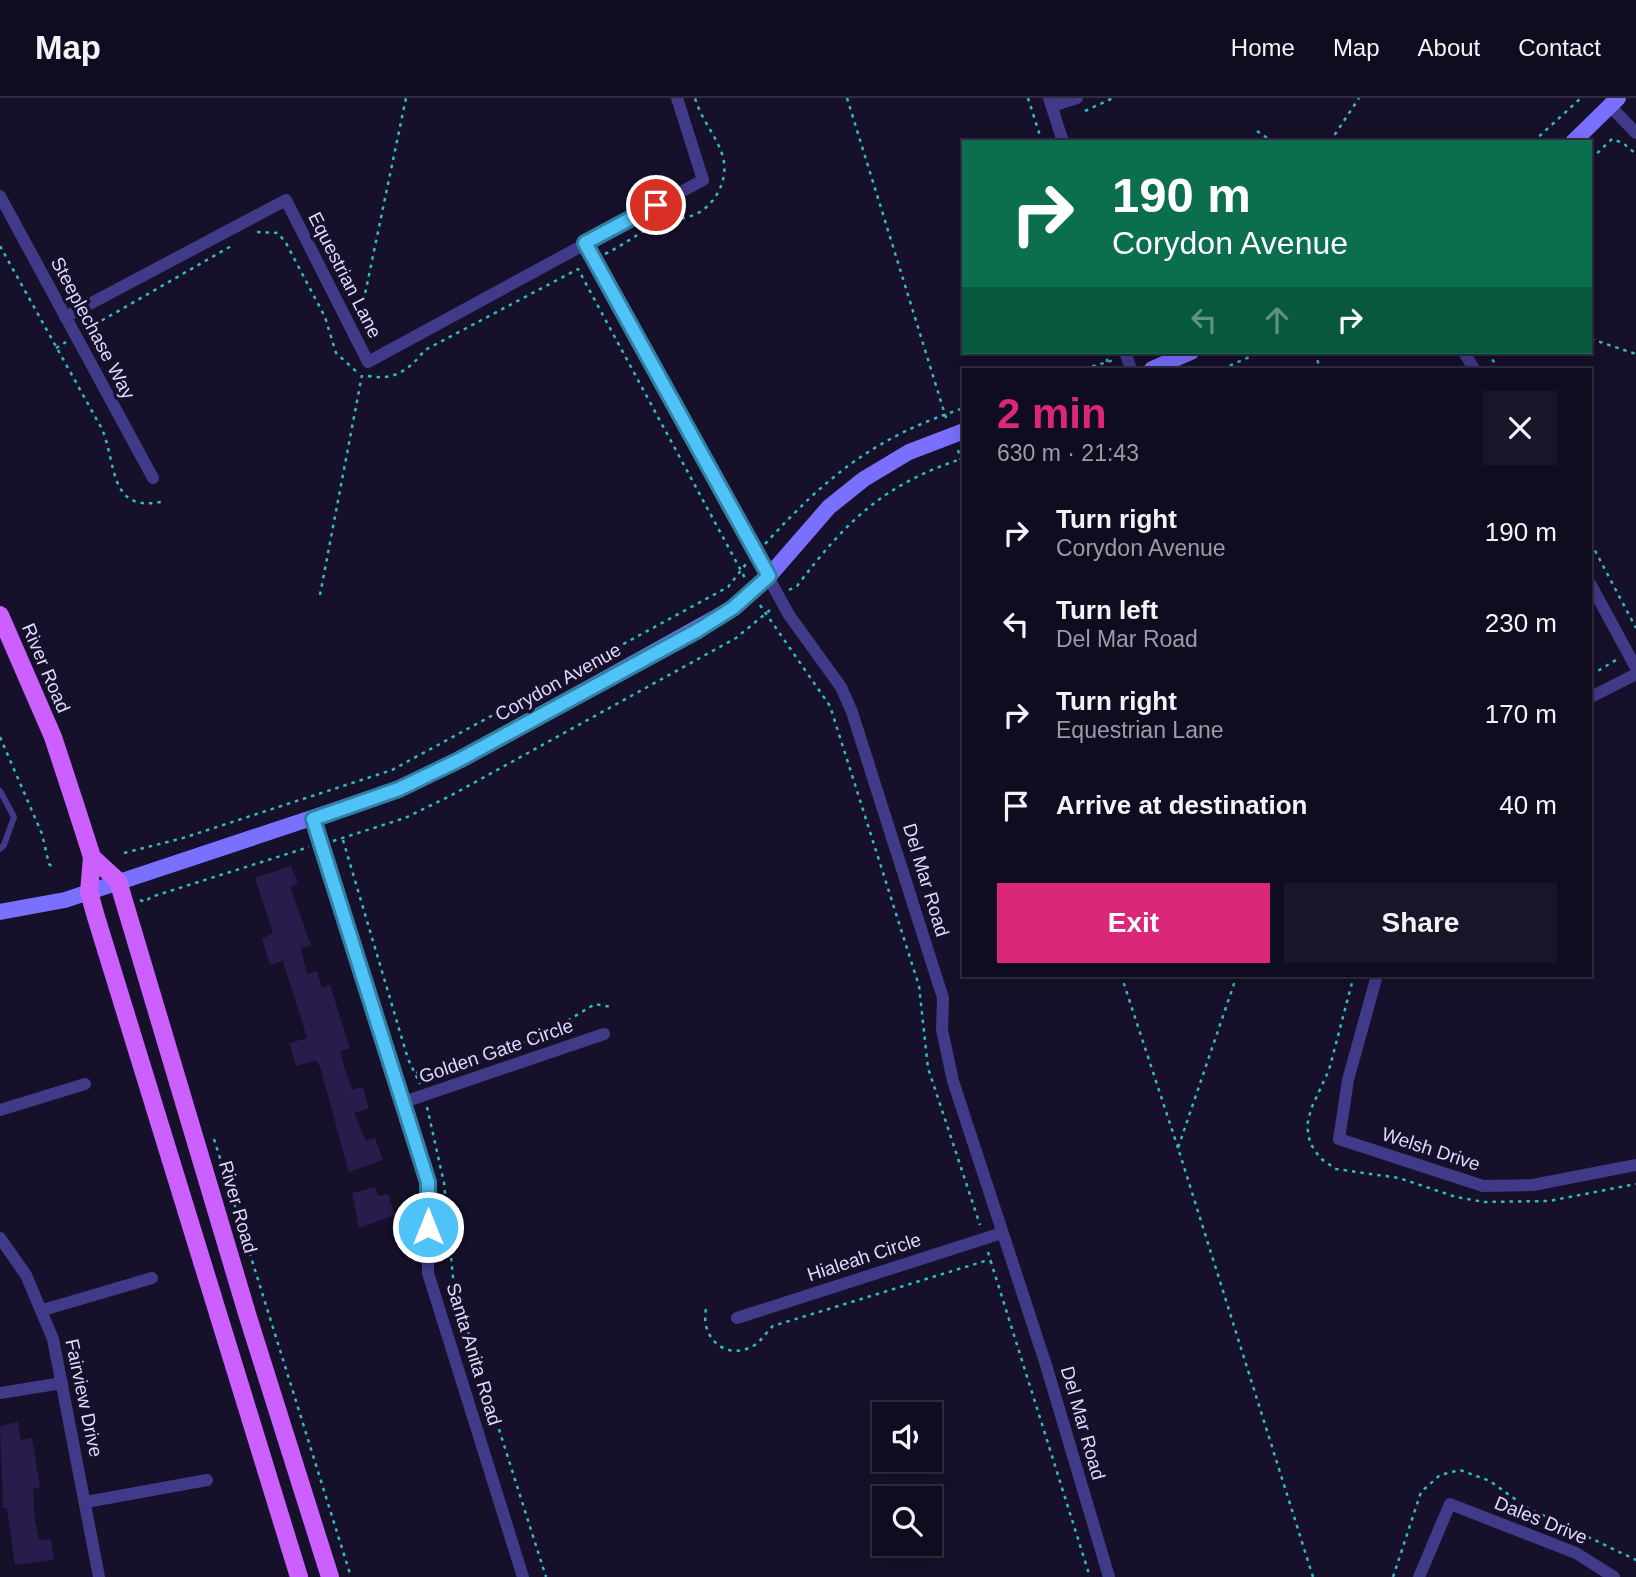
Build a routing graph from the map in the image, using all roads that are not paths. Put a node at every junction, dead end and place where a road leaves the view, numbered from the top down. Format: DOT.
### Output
graph roads {
  1 [pos="677,98"];
  2 [pos="1077,98"];
  3 [pos="1051,102"];
  4 [pos="1614,102"];
  5 [pos="1636,133"];
  6 [pos="1062,140"];
  7 [pos="1575,140"];
  8 [pos="0,196"];
  9 [pos="585,243"];
  10 [pos="65,317"];
  11 [pos="1187,354"];
  12 [pos="1155,368"];
  13 [pos="958,433"];
  14 [pos="153,478"];
  15 [pos="769,576"];
  16 [pos="1592,586"];
  17 [pos="2,625"];
  18 [pos="1636,668"];
  19 [pos="1636,674"];
  20 [pos="1592,696"];
  21 [pos="0,791"];
  22 [pos="313,819"];
  23 [pos="0,849"];
  24 [pos="92,858"];
  25 [pos="118,881"];
  26 [pos="89,891"];
  27 [pos="0,912"];
  28 [pos="1376,977"];
  29 [pos="604,1034"];
  30 [pos="85,1084"];
  31 [pos="401,1103"];
  32 [pos="0,1110"];
  33 [pos="1636,1166"];
  34 [pos="1002,1233"];
  35 [pos="0,1238"];
  36 [pos="152,1278"];
  37 [pos="43,1310"];
  38 [pos="737,1318"];
  39 [pos="62,1383"];
  40 [pos="0,1393"];
  41 [pos="207,1480"];
  42 [pos="86,1502"];
  43 [pos="99,1577"];
  44 [pos="299,1577"];
  45 [pos="330,1577"];
  46 [pos="523,1577"];
  47 [pos="1109,1577"];
  48 [pos="1419,1577"];
  49 [pos="1614,1577"];
  1 -- 9 [label="street, Equestrian Lane"];
  2 -- 3 [label="street"];
  3 -- 6 [label="street"];
  4 -- 5 [label="street"];
  4 -- 7 [label="main road"];
  8 -- 10 [label="street, Steeplechase Way"];
  9 -- 10 [label="street, Equestrian Lane"];
  9 -- 15 [label="street, Del Mar Road"];
  10 -- 14 [label="street, Steeplechase Way"];
  11 -- 12 [label="main road"];
  13 -- 15 [label="main road, Corydon Avenue"];
  15 -- 22 [label="main road, Corydon Avenue"];
  15 -- 34 [label="street, Del Mar Road"];
  16 -- 18 [label="street"];
  17 -- 24 [label="main road, River Road"];
  19 -- 20 [label="street"];
  21 -- 23 [label="lane"];
  22 -- 25 [label="main road, Corydon Avenue"];
  22 -- 31 [label="street, Santa Anita Road"];
  24 -- 25 [label="main road"];
  24 -- 26 [label="main road, River Road"];
  25 -- 26 [label="main road, Corydon Avenue"];
  25 -- 45 [label="main road, River Road"];
  26 -- 27 [label="main road, Corydon Avenue"];
  26 -- 44 [label="main road, River Road"];
  28 -- 33 [label="street, Welsh Drive"];
  29 -- 31 [label="street, Golden Gate Circle"];
  30 -- 32 [label="street"];
  31 -- 46 [label="street, Santa Anita Road"];
  34 -- 38 [label="street, Hialeah Circle"];
  34 -- 47 [label="street, Del Mar Road"];
  35 -- 37 [label="street, Fairview Drive"];
  36 -- 37 [label="street"];
  37 -- 39 [label="street, Fairview Drive"];
  39 -- 40 [label="street"];
  39 -- 42 [label="street, Fairview Drive"];
  41 -- 42 [label="street"];
  42 -- 43 [label="street, Fairview Drive"];
  48 -- 49 [label="street, Dales Drive"];
}
